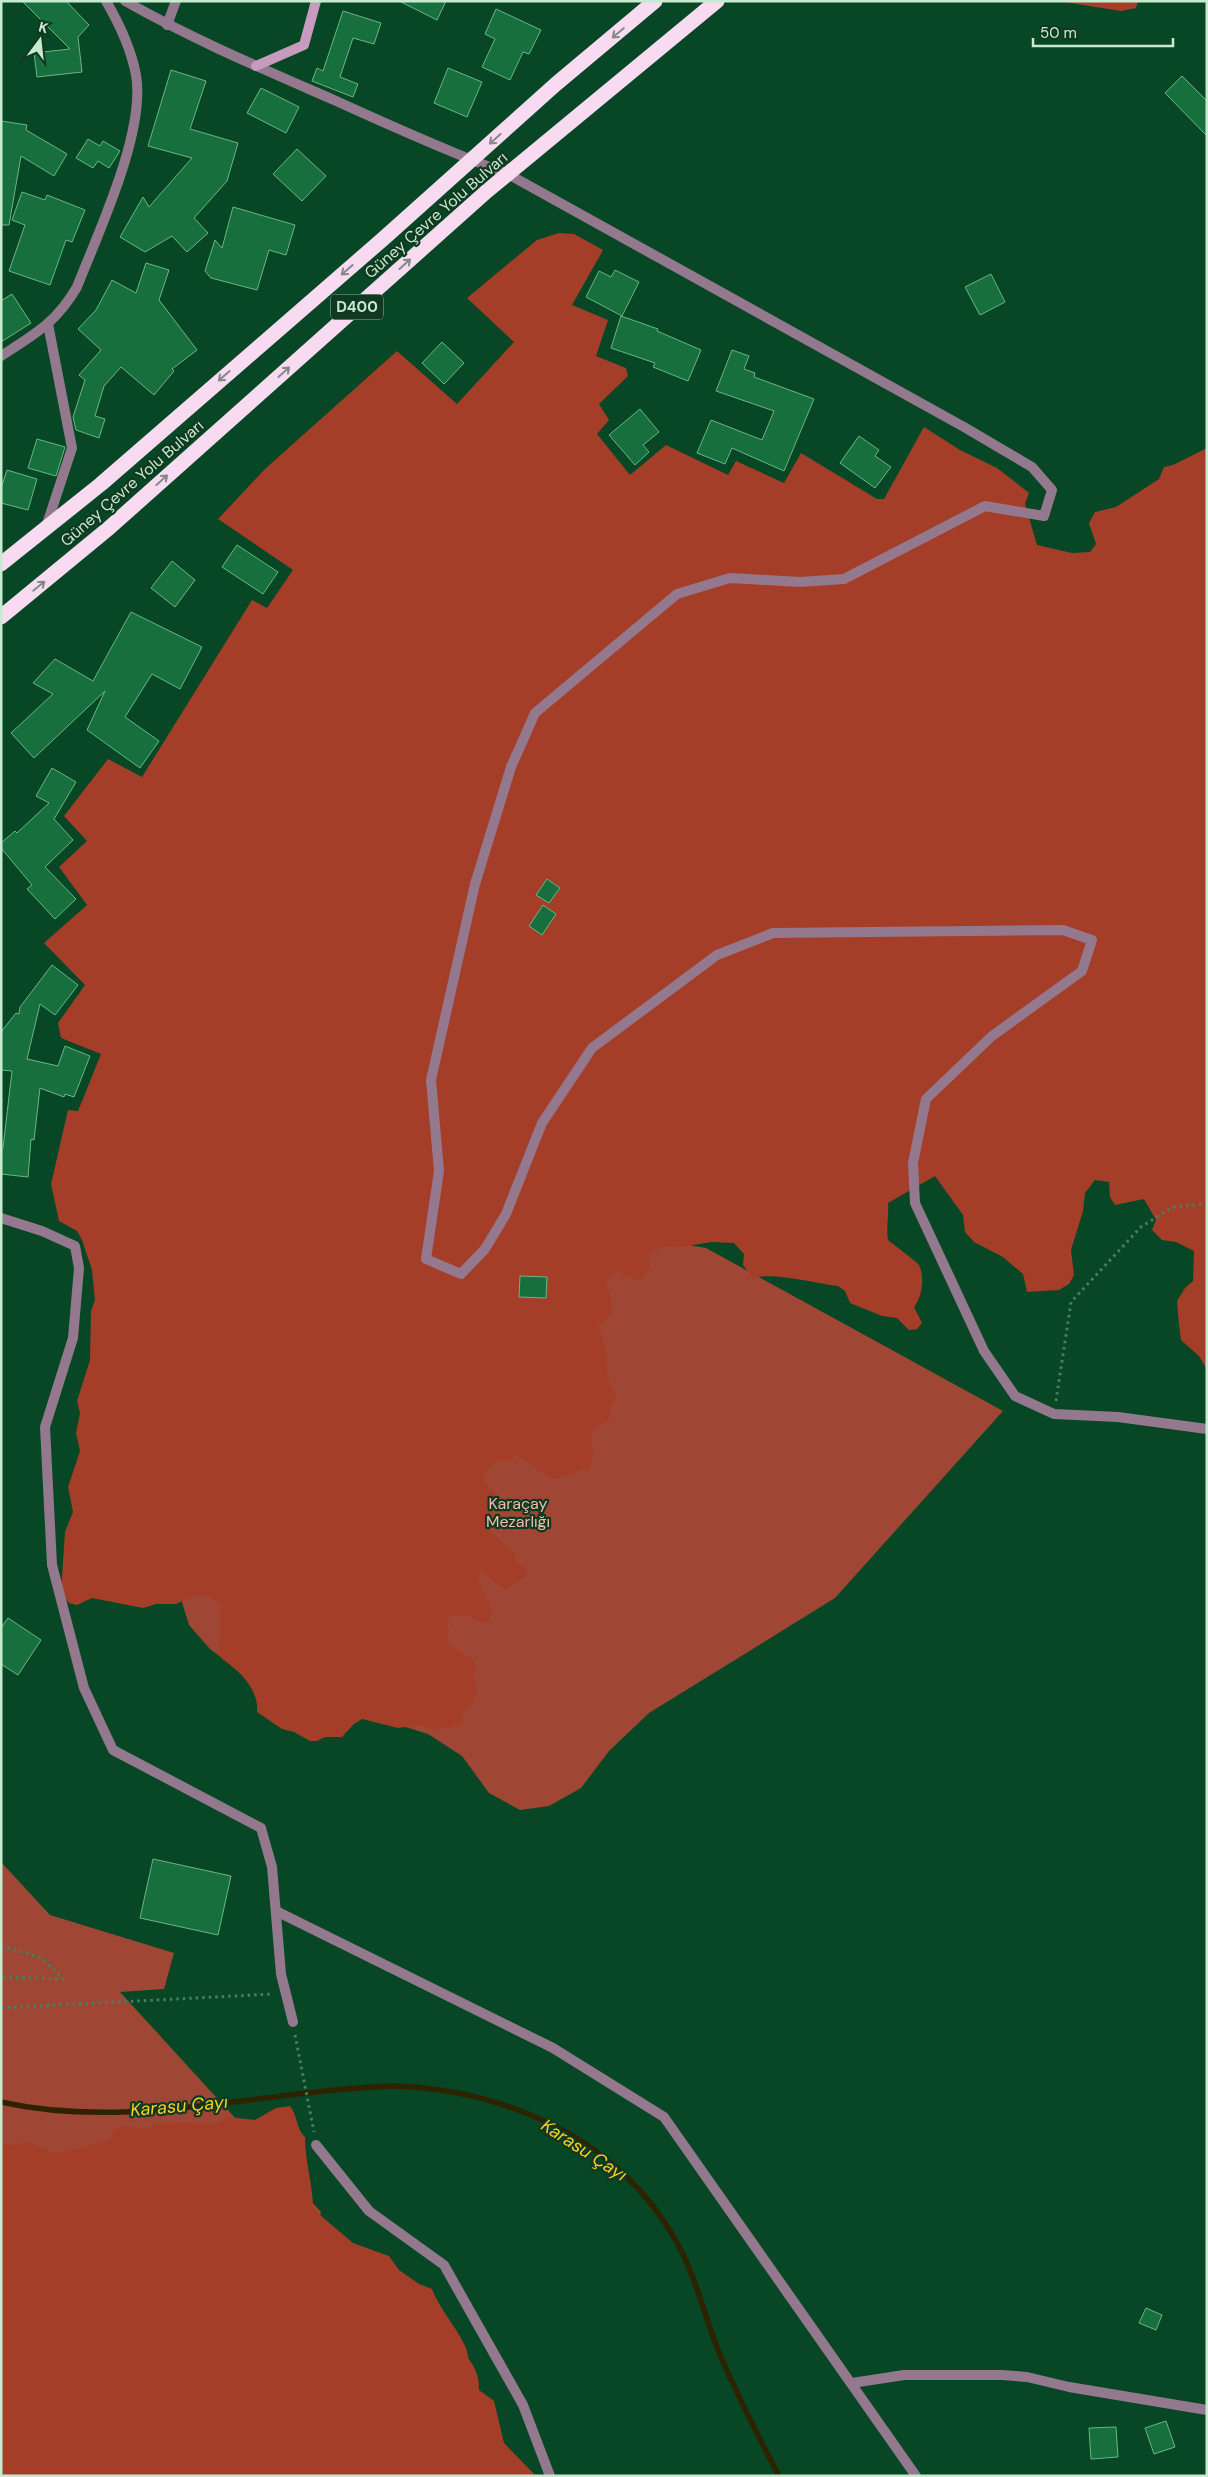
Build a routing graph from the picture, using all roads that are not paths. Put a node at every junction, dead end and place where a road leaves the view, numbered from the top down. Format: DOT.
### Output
graph roads {
  1 [pos="106,1"];
  2 [pos="125,1"];
  3 [pos="176,1"];
  4 [pos="316,1"];
  5 [pos="655,1"];
  6 [pos="717,1"];
  7 [pos="167,25"];
  8 [pos="256,66"];
  9 [pos="471,161"];
  10 [pos="508,174"];
  11 [pos="48,324"];
  12 [pos="1,356"];
  13 [pos="45,530"];
  14 [pos="1,564"];
  15 [pos="1,617"];
  16 [pos="1,1218"];
  17 [pos="1207,1429"];
  18 [pos="276,1911"];
  19 [pos="293,2022"];
  20 [pos="316,2145"];
  21 [pos="852,2383"];
  22 [pos="1207,2410"];
  23 [pos="550,2476"];
  24 [pos="916,2476"];
  1 -- 11 [label="street"];
  2 -- 7 [label="street"];
  3 -- 7 [label="street"];
  4 -- 8 [label="street"];
  5 -- 9 [label="highway, Güney Çevre Yolu Bulvarı / D400, one-way"];
  6 -- 10 [label="highway, Güney Çevre Yolu Bulvarı / D400"];
  7 -- 8 [label="street"];
  8 -- 9 [label="street"];
  9 -- 10 [label="street"];
  9 -- 13 [label="highway, Güney Çevre Yolu Bulvarı / D400, one-way"];
  15 -- 10 [label="highway, Güney Çevre Yolu Bulvarı / D400, one-way"];
  10 -- 17 [label="street"];
  11 -- 12 [label="street"];
  11 -- 13 [label="street"];
  13 -- 14 [label="highway, Güney Çevre Yolu Bulvarı / D400"];
  16 -- 18 [label="street"];
  18 -- 19 [label="street"];
  18 -- 21 [label="street"];
  20 -- 23 [label="street"];
  21 -- 22 [label="street"];
  21 -- 24 [label="street"];
}
